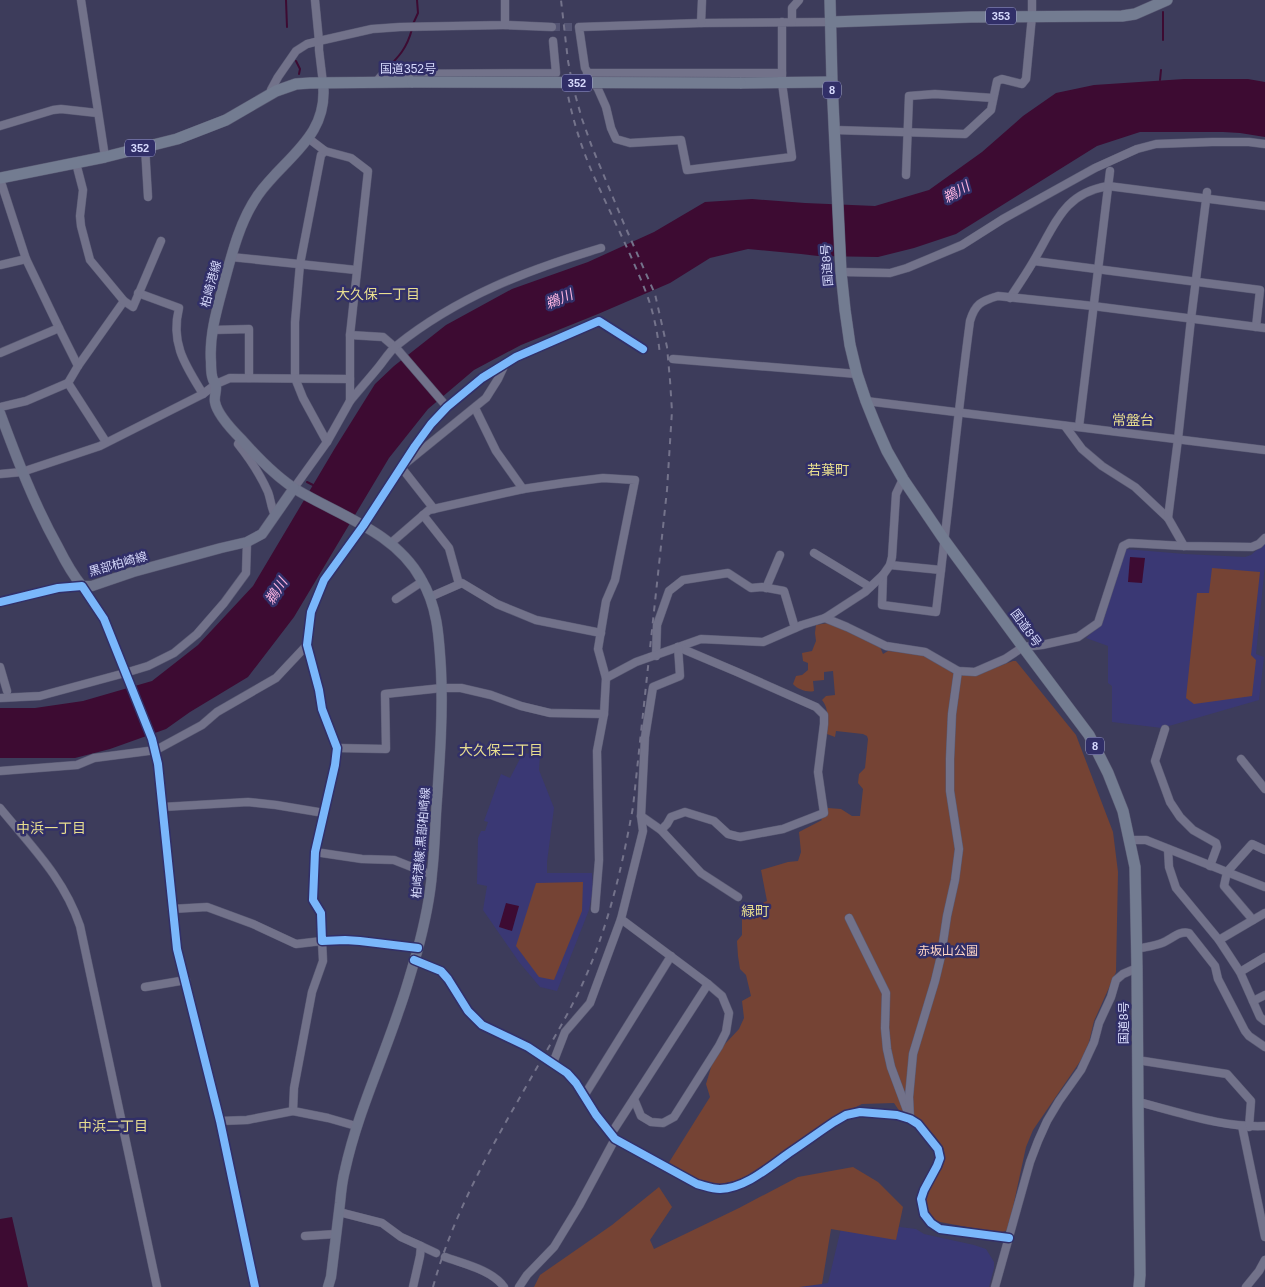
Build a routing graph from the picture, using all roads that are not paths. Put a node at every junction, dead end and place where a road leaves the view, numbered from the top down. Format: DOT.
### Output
graph roads {
  1 [pos="81,0"];
  2 [pos="316,0"];
  3 [pos="505,0"];
  4 [pos="702,0"];
  5 [pos="799,0"];
  6 [pos="830,0"];
  7 [pos="1032,0"];
  8 [pos="1167,0"];
  9 [pos="1148,5"];
  10 [pos="1032,16"];
  11 [pos="702,22"];
  12 [pos="782,22"];
  13 [pos="792,22"];
  14 [pos="831,22"];
  15 [pos="505,25"];
  16 [pos="552,27"];
  17 [pos="319,41"];
  18 [pos="553,41"];
  19 [pos="588,73"];
  20 [pos="782,78"];
  21 [pos="376,82"];
  22 [pos="832,82"];
  23 [pos="323,83"];
  24 [pos="271,93"];
  25 [pos="993,98"];
  26 [pos="97,113"];
  27 [pos="0,126"];
  28 [pos="834,130"];
  29 [pos="908,132"];
  30 [pos="308,138"];
  31 [pos="1265,144"];
  32 [pos="146,147"];
  33 [pos="325,151"];
  34 [pos="104,157"];
  35 [pos="76,162"];
  36 [pos="1110,171"];
  37 [pos="906,175"];
  38 [pos="0,179"];
  39 [pos="1108,186"];
  40 [pos="1207,195"];
  41 [pos="148,197"];
  42 [pos="1265,206"];
  43 [pos="161,241"];
  44 [pos="601,248"];
  45 [pos="231,257"];
  46 [pos="26,259"];
  47 [pos="1034,261"];
  48 [pos="300,264"];
  49 [pos="0,265"];
  50 [pos="1098,269"];
  51 [pos="356,270"];
  52 [pos="841,272"];
  53 [pos="1196,281"];
  54 [pos="138,293"];
  55 [pos="1010,298"];
  56 [pos="124,301"];
  57 [pos="1093,306"];
  58 [pos="1191,319"];
  59 [pos="1256,327"];
  60 [pos="59,328"];
  61 [pos="1265,328"];
  62 [pos="212,330"];
  63 [pos="350,335"];
  64 [pos="397,349"];
  65 [pos="643,349"];
  66 [pos="0,353"];
  67 [pos="673,359"];
  68 [pos="505,364"];
  69 [pos="78,366"];
  70 [pos="857,374"];
  71 [pos="249,378"];
  72 [pos="295,378"];
  73 [pos="350,379"];
  74 [pos="68,382"];
  75 [pos="216,384"];
  76 [pos="204,394"];
  77 [pos="350,401"];
  78 [pos="866,401"];
  79 [pos="446,405"];
  80 [pos="0,407"];
  81 [pos="475,408"];
  82 [pos="0,413"];
  83 [pos="958,413"];
  84 [pos="1065,426"];
  85 [pos="1079,427"];
  86 [pos="241,439"];
  87 [pos="1178,440"];
  88 [pos="106,442"];
  89 [pos="327,442"];
  90 [pos="1265,450"];
  91 [pos="401,467"];
  92 [pos="22,472"];
  93 [pos="0,474"];
  94 [pos="902,479"];
  95 [pos="523,489"];
  96 [pos="297,490"];
  97 [pos="434,509"];
  98 [pos="275,515"];
  99 [pos="423,515"];
  100 [pos="1168,518"];
  101 [pos="361,524"];
  102 [pos="1265,538"];
  103 [pos="945,541"];
  104 [pos="247,542"];
  105 [pos="391,543"];
  106 [pos="1184,546"];
  107 [pos="814,553"];
  108 [pos="780,555"];
  109 [pos="890,565"];
  110 [pos="941,570"];
  111 [pos="883,575"];
  112 [pos="423,581"];
  113 [pos="459,584"];
  114 [pos="82,586"];
  115 [pos="870,587"];
  116 [pos="766,588"];
  117 [pos="430,597"];
  118 [pos="396,599"];
  119 [pos="0,602"];
  120 [pos="825,618"];
  121 [pos="795,628"];
  122 [pos="601,633"];
  123 [pos="307,645"];
  124 [pos="678,647"];
  125 [pos="1022,647"];
  126 [pos="656,656"];
  127 [pos="0,667"];
  128 [pos="958,671"];
  129 [pos="126,673"];
  130 [pos="606,678"];
  131 [pos="442,688"];
  132 [pos="7,691"];
  133 [pos="0,698"];
  134 [pos="604,714"];
  135 [pos="1164,729"];
  136 [pos="337,748"];
  137 [pos="156,750"];
  138 [pos="1241,759"];
  139 [pos="0,771"];
  140 [pos="1265,789"];
  141 [pos="163,807"];
  142 [pos="0,808"];
  143 [pos="324,813"];
  144 [pos="641,816"];
  145 [pos="661,830"];
  146 [pos="1130,840"];
  147 [pos="1168,849"];
  148 [pos="1265,850"];
  149 [pos="314,852"];
  150 [pos="1210,866"];
  151 [pos="1227,872"];
  152 [pos="432,875"];
  153 [pos="1265,887"];
  154 [pos="738,897"];
  155 [pos="172,909"];
  156 [pos="595,909"];
  157 [pos="1265,913"];
  158 [pos="849,918"];
  159 [pos="621,919"];
  160 [pos="1253,920"];
  161 [pos="1219,940"];
  162 [pos="322,941"];
  163 [pos="418,948"];
  164 [pos="1136,949"];
  165 [pos="671,956"];
  166 [pos="1265,958"];
  167 [pos="414,960"];
  168 [pos="1137,968"];
  169 [pos="1240,972"];
  170 [pos="186,980"];
  171 [pos="708,984"];
  172 [pos="145,987"];
  173 [pos="1265,995"];
  174 [pos="1253,1001"];
  175 [pos="1265,1021"];
  176 [pos="1265,1047"];
  177 [pos="1137,1060"];
  178 [pos="551,1062"];
  179 [pos="584,1096"];
  180 [pos="634,1099"];
  181 [pos="1138,1102"];
  182 [pos="292,1111"];
  183 [pos="910,1119"];
  184 [pos="220,1121"];
  185 [pos="356,1126"];
  186 [pos="1245,1126"];
  187 [pos="1264,1128"];
  188 [pos="613,1136"];
  189 [pos="339,1212"];
  190 [pos="336,1234"];
  191 [pos="305,1236"];
  192 [pos="1265,1237"];
  193 [pos="1009,1238"];
  194 [pos="421,1246"];
  195 [pos="436,1253"];
  196 [pos="445,1257"];
  197 [pos="1265,1260"];
  198 [pos="157,1287"];
  199 [pos="255,1287"];
  200 [pos="328,1287"];
  201 [pos="413,1287"];
  202 [pos="504,1287"];
  203 [pos="519,1287"];
  204 [pos="995,1287"];
  205 [pos="1139,1287"];
  206 [pos="1246,1287"];
  1 -- 26 [label="street"];
  2 -- 17 [label="street"];
  3 -- 15 [label="street"];
  4 -- 11 [label="street"];
  5 -- 13 [label="street"];
  6 -- 14 [label="highway, 国道8号 / 8"];
  7 -- 10 [label="street"];
  8 -- 9 [label="highway, 353"];
  9 -- 10 [label="highway, 353"];
  10 -- 14 [label="highway, 353"];
  10 -- 25 [label="street"];
  11 -- 12 [label="street"];
  11 -- 19 [label="street"];
  12 -- 13 [label="street"];
  12 -- 20 [label="street"];
  13 -- 14 [label="street"];
  14 -- 22 [label="highway, 国道8号 / 8"];
  15 -- 16 [label="street"];
  15 -- 17 [label="street"];
  17 -- 23 [label="street"];
  17 -- 24 [label="street"];
  18 -- 21 [label="street"];
  19 -- 20 [label="street"];
  19 -- 20 [label="street"];
  20 -- 21 [label="highway, 国道352号 / 352, bridge"];
  20 -- 22 [label="highway, 国道352号 / 352"];
  21 -- 23 [label="highway, 国道352号 / 352"];
  22 -- 28 [label="highway, 国道8号 / 8"];
  23 -- 24 [label="highway, 国道352号 / 352"];
  23 -- 30 [label="main road, 柏崎港線"];
  24 -- 32 [label="highway, 国道352号 / 352"];
  25 -- 29 [label="street"];
  25 -- 29 [label="street"];
  26 -- 27 [label="street"];
  26 -- 34 [label="street"];
  28 -- 29 [label="street"];
  28 -- 52 [label="highway, 国道8号 / 8"];
  29 -- 37 [label="street"];
  30 -- 33 [label="street"];
  30 -- 45 [label="main road, 柏崎港線"];
  31 -- 52 [label="street"];
  32 -- 34 [label="highway, 国道352号 / 352"];
  32 -- 41 [label="street"];
  33 -- 48 [label="street"];
  33 -- 51 [label="street"];
  34 -- 35 [label="highway, 国道352号 / 352"];
  35 -- 38 [label="highway, 国道352号 / 352"];
  35 -- 56 [label="street"];
  36 -- 39 [label="street"];
  38 -- 46 [label="street"];
  39 -- 40 [label="street"];
  39 -- 47 [label="street"];
  39 -- 50 [label="street"];
  40 -- 42 [label="street"];
  40 -- 53 [label="street"];
  43 -- 54 [label="street"];
  44 -- 64 [label="street"];
  45 -- 48 [label="street"];
  45 -- 62 [label="main road, 柏崎港線"];
  46 -- 49 [label="street"];
  46 -- 60 [label="street"];
  47 -- 50 [label="street"];
  47 -- 55 [label="street"];
  48 -- 51 [label="street"];
  48 -- 72 [label="street"];
  50 -- 53 [label="street"];
  50 -- 57 [label="street"];
  51 -- 63 [label="street"];
  52 -- 70 [label="highway, 国道8号 / 8"];
  53 -- 58 [label="street"];
  53 -- 59 [label="street"];
  54 -- 56 [label="street"];
  54 -- 76 [label="street"];
  55 -- 57 [label="street"];
  55 -- 83 [label="street"];
  56 -- 69 [label="street"];
  57 -- 58 [label="street"];
  57 -- 85 [label="street"];
  58 -- 59 [label="street"];
  58 -- 87 [label="street"];
  59 -- 61 [label="street"];
  60 -- 66 [label="street"];
  60 -- 69 [label="street"];
  62 -- 71 [label="street"];
  62 -- 75 [label="main road, 柏崎港線"];
  63 -- 64 [label="street"];
  63 -- 73 [label="street"];
  64 -- 77 [label="street"];
  64 -- 79 [label="street"];
  65 -- 68 [label="street"];
  67 -- 70 [label="street"];
  68 -- 79 [label="street"];
  68 -- 81 [label="street"];
  69 -- 74 [label="street"];
  70 -- 78 [label="highway, 国道8号 / 8"];
  71 -- 72 [label="street"];
  71 -- 75 [label="street"];
  72 -- 73 [label="street"];
  72 -- 89 [label="street"];
  73 -- 77 [label="street"];
  74 -- 80 [label="street"];
  74 -- 88 [label="street"];
  75 -- 76 [label="street"];
  75 -- 86 [label="main road, 柏崎港線"];
  76 -- 88 [label="street"];
  77 -- 89 [label="street"];
  78 -- 83 [label="street"];
  78 -- 94 [label="highway, 国道8号 / 8"];
  79 -- 91 [label="street"];
  81 -- 91 [label="street"];
  81 -- 95 [label="street"];
  82 -- 92 [label="main road, 黒部柏崎線"];
  83 -- 84 [label="street"];
  83 -- 103 [label="street"];
  84 -- 85 [label="street"];
  84 -- 100 [label="street"];
  85 -- 87 [label="street"];
  86 -- 96 [label="main road, 柏崎港線"];
  86 -- 98 [label="street"];
  87 -- 90 [label="street"];
  87 -- 100 [label="street"];
  88 -- 92 [label="street"];
  89 -- 96 [label="street"];
  91 -- 97 [label="street"];
  91 -- 101 [label="street"];
  92 -- 93 [label="street"];
  92 -- 114 [label="main road, 黒部柏崎線"];
  94 -- 103 [label="highway, 国道8号 / 8"];
  94 -- 109 [label="street"];
  95 -- 97 [label="street"];
  95 -- 122 [label="street"];
  96 -- 98 [label="main road, 黒部柏崎線"];
  96 -- 101 [label="main road, 柏崎港線;黒部柏崎線"];
  97 -- 99 [label="street"];
  98 -- 104 [label="main road, 黒部柏崎線"];
  99 -- 105 [label="street"];
  99 -- 113 [label="street"];
  100 -- 106 [label="street"];
  101 -- 105 [label="main road, 柏崎港線;黒部柏崎線"];
  101 -- 123 [label="street"];
  102 -- 106 [label="street"];
  103 -- 110 [label="street"];
  103 -- 125 [label="highway, 国道8号 / 8"];
  104 -- 114 [label="main road, 黒部柏崎線"];
  104 -- 129 [label="street"];
  105 -- 112 [label="main road, 柏崎港線;黒部柏崎線"];
  106 -- 125 [label="street"];
  107 -- 115 [label="street"];
  108 -- 116 [label="street"];
  109 -- 110 [label="street"];
  109 -- 111 [label="street"];
  110 -- 111 [label="street"];
  111 -- 115 [label="street"];
  112 -- 117 [label="main road, 柏崎港線;黒部柏崎線"];
  112 -- 118 [label="street"];
  113 -- 117 [label="street"];
  113 -- 122 [label="street"];
  114 -- 119 [label="street"];
  114 -- 129 [label="street"];
  115 -- 120 [label="street"];
  116 -- 121 [label="street"];
  116 -- 126 [label="street"];
  117 -- 131 [label="main road, 柏崎港線;黒部柏崎線"];
  120 -- 121 [label="street"];
  120 -- 128 [label="street"];
  121 -- 124 [label="street"];
  122 -- 130 [label="street"];
  123 -- 136 [label="street"];
  123 -- 137 [label="street"];
  124 -- 126 [label="street"];
  124 -- 144 [label="street"];
  124 -- 145 [label="street"];
  125 -- 128 [label="street"];
  125 -- 146 [label="highway, 国道8号 / 8"];
  126 -- 130 [label="street"];
  127 -- 132 [label="street"];
  128 -- 183 [label="street"];
  129 -- 133 [label="street"];
  129 -- 137 [label="street"];
  130 -- 134 [label="street"];
  131 -- 134 [label="street"];
  131 -- 136 [label="street"];
  131 -- 152 [label="main road, 柏崎港線;黒部柏崎線"];
  134 -- 156 [label="street"];
  135 -- 150 [label="street"];
  136 -- 143 [label="street"];
  137 -- 139 [label="street"];
  137 -- 141 [label="street"];
  138 -- 140 [label="street"];
  141 -- 143 [label="street"];
  141 -- 155 [label="street"];
  142 -- 198 [label="street"];
  143 -- 149 [label="street"];
  144 -- 145 [label="street"];
  144 -- 159 [label="street"];
  145 -- 154 [label="street"];
  146 -- 147 [label="street"];
  146 -- 164 [label="highway, 国道8号 / 8"];
  147 -- 150 [label="street"];
  147 -- 161 [label="street"];
  148 -- 151 [label="street"];
  149 -- 152 [label="street"];
  149 -- 162 [label="street"];
  150 -- 151 [label="street"];
  151 -- 153 [label="street"];
  151 -- 160 [label="street"];
  152 -- 163 [label="main road, 柏崎港線;黒部柏崎線"];
  155 -- 162 [label="street"];
  155 -- 170 [label="street"];
  157 -- 160 [label="street"];
  158 -- 183 [label="street"];
  159 -- 165 [label="street"];
  159 -- 178 [label="street"];
  160 -- 161 [label="street"];
  161 -- 169 [label="street"];
  162 -- 163 [label="street"];
  162 -- 182 [label="street"];
  163 -- 167 [label="main road, 柏崎港線;黒部柏崎線"];
  164 -- 168 [label="highway, 国道8号 / 8"];
  164 -- 176 [label="street"];
  165 -- 171 [label="street"];
  165 -- 179 [label="street"];
  166 -- 169 [label="street"];
  167 -- 178 [label="street, bridge"];
  167 -- 185 [label="main road, 柏崎港線;黒部柏崎線"];
  168 -- 177 [label="highway, 国道8号 / 8"];
  168 -- 193 [label="street"];
  169 -- 174 [label="street"];
  170 -- 172 [label="street"];
  170 -- 184 [label="street"];
  171 -- 180 [label="street"];
  171 -- 180 [label="street"];
  173 -- 174 [label="street"];
  174 -- 175 [label="street"];
  177 -- 181 [label="highway, 国道8号 / 8"];
  177 -- 186 [label="street"];
  178 -- 179 [label="street"];
  179 -- 188 [label="street"];
  180 -- 188 [label="street"];
  181 -- 186 [label="street"];
  181 -- 205 [label="highway, 国道8号 / 8"];
  182 -- 184 [label="street"];
  182 -- 185 [label="street"];
  183 -- 188 [label="street"];
  183 -- 193 [label="street"];
  184 -- 199 [label="street"];
  185 -- 189 [label="main road, 柏崎港線;黒部柏崎線"];
  186 -- 187 [label="street"];
  186 -- 192 [label="street"];
  188 -- 203 [label="street"];
  189 -- 190 [label="main road, 柏崎港線;黒部柏崎線"];
  189 -- 194 [label="street"];
  190 -- 191 [label="street"];
  190 -- 200 [label="main road, 柏崎港線;黒部柏崎線"];
  193 -- 204 [label="street"];
  194 -- 195 [label="street"];
  194 -- 201 [label="street"];
  196 -- 202 [label="street"];
  197 -- 206 [label="street"];
}
